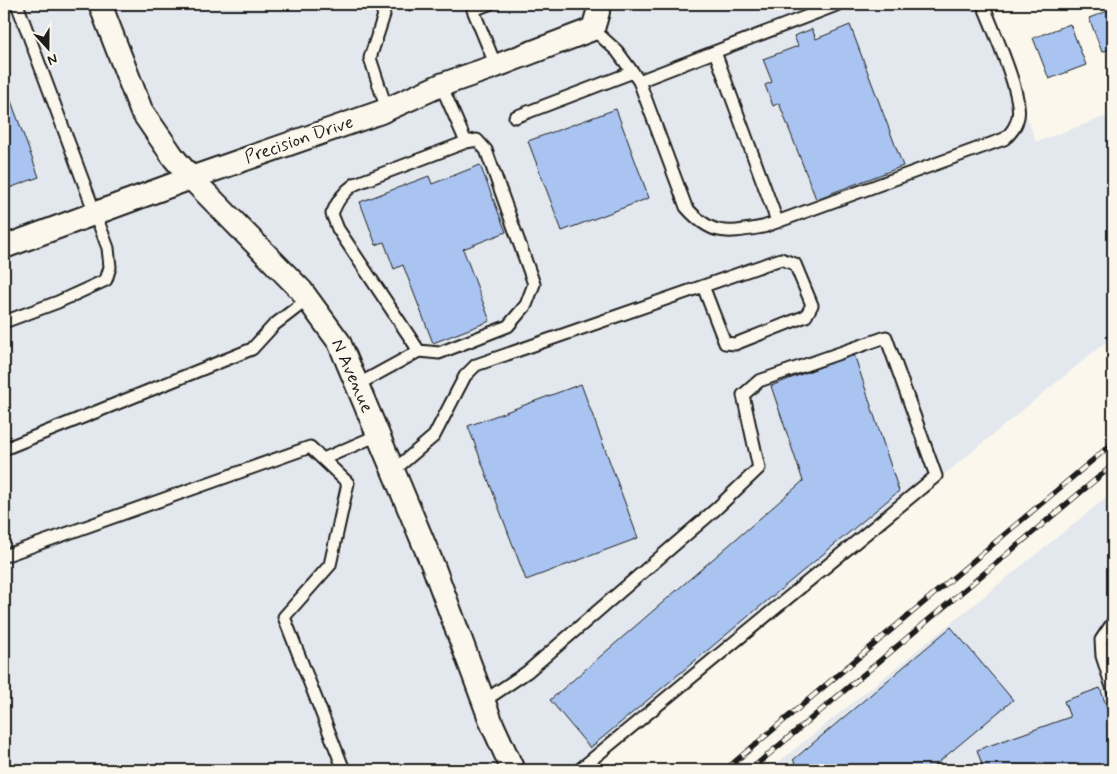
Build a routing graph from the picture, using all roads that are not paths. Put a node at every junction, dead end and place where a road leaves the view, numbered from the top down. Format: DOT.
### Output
graph roads {
  1 [pos="17,4"];
  2 [pos="100,4"];
  3 [pos="380,4"];
  4 [pos="489,4"];
  5 [pos="598,4"];
  6 [pos="840,4"];
  7 [pos="983,4"];
  8 [pos="593,29"];
  9 [pos="715,52"];
  10 [pos="496,66"];
  11 [pos="636,76"];
  12 [pos="441,85"];
  13 [pos="387,110"];
  14 [pos="515,117"];
  15 [pos="466,142"];
  16 [pos="191,178"];
  17 [pos="95,213"];
  18 [pos="777,222"];
  19 [pos="4,247"];
  20 [pos="703,286"];
  21 [pos="308,299"];
  22 [pos="4,322"];
  23 [pos="419,351"];
  24 [pos="357,385"];
  25 [pos="378,435"];
  26 [pos="4,450"];
  27 [pos="323,459"];
  28 [pos="393,471"];
  29 [pos="4,556"];
  30 [pos="1113,622"];
  31 [pos="1113,690"];
  32 [pos="484,701"];
  33 [pos="344,770"];
  34 [pos="513,770"];
  35 [pos="579,770"];
  1 -- 17 [label="lane"];
  2 -- 16 [label="street, N Avenue"];
  3 -- 13 [label="lane"];
  4 -- 10 [label="lane"];
  5 -- 8 [label="street"];
  6 -- 9 [label="lane"];
  7 -- 18 [label="lane"];
  8 -- 10 [label="street, Precision Drive"];
  8 -- 11 [label="lane"];
  9 -- 11 [label="lane"];
  9 -- 18 [label="lane"];
  10 -- 12 [label="street, Precision Drive"];
  11 -- 14 [label="lane"];
  11 -- 18 [label="lane"];
  12 -- 13 [label="street, Precision Drive"];
  12 -- 15 [label="lane"];
  13 -- 16 [label="street, Precision Drive"];
  15 -- 23 [label="lane"];
  15 -- 23 [label="lane"];
  16 -- 17 [label="street, Precision Drive"];
  16 -- 21 [label="street, N Avenue"];
  17 -- 19 [label="street, Precision Drive"];
  17 -- 22 [label="lane"];
  20 -- 20 [label="lane"];
  20 -- 28 [label="lane"];
  21 -- 24 [label="street, N Avenue"];
  21 -- 26 [label="lane"];
  23 -- 24 [label="lane"];
  24 -- 25 [label="street, N Avenue"];
  25 -- 27 [label="lane"];
  25 -- 28 [label="street, N Avenue"];
  27 -- 29 [label="lane"];
  27 -- 33 [label="lane"];
  28 -- 32 [label="street, N Avenue"];
  30 -- 31 [label="lane"];
  32 -- 34 [label="street, N Avenue"];
  32 -- 35 [label="lane"];
}
